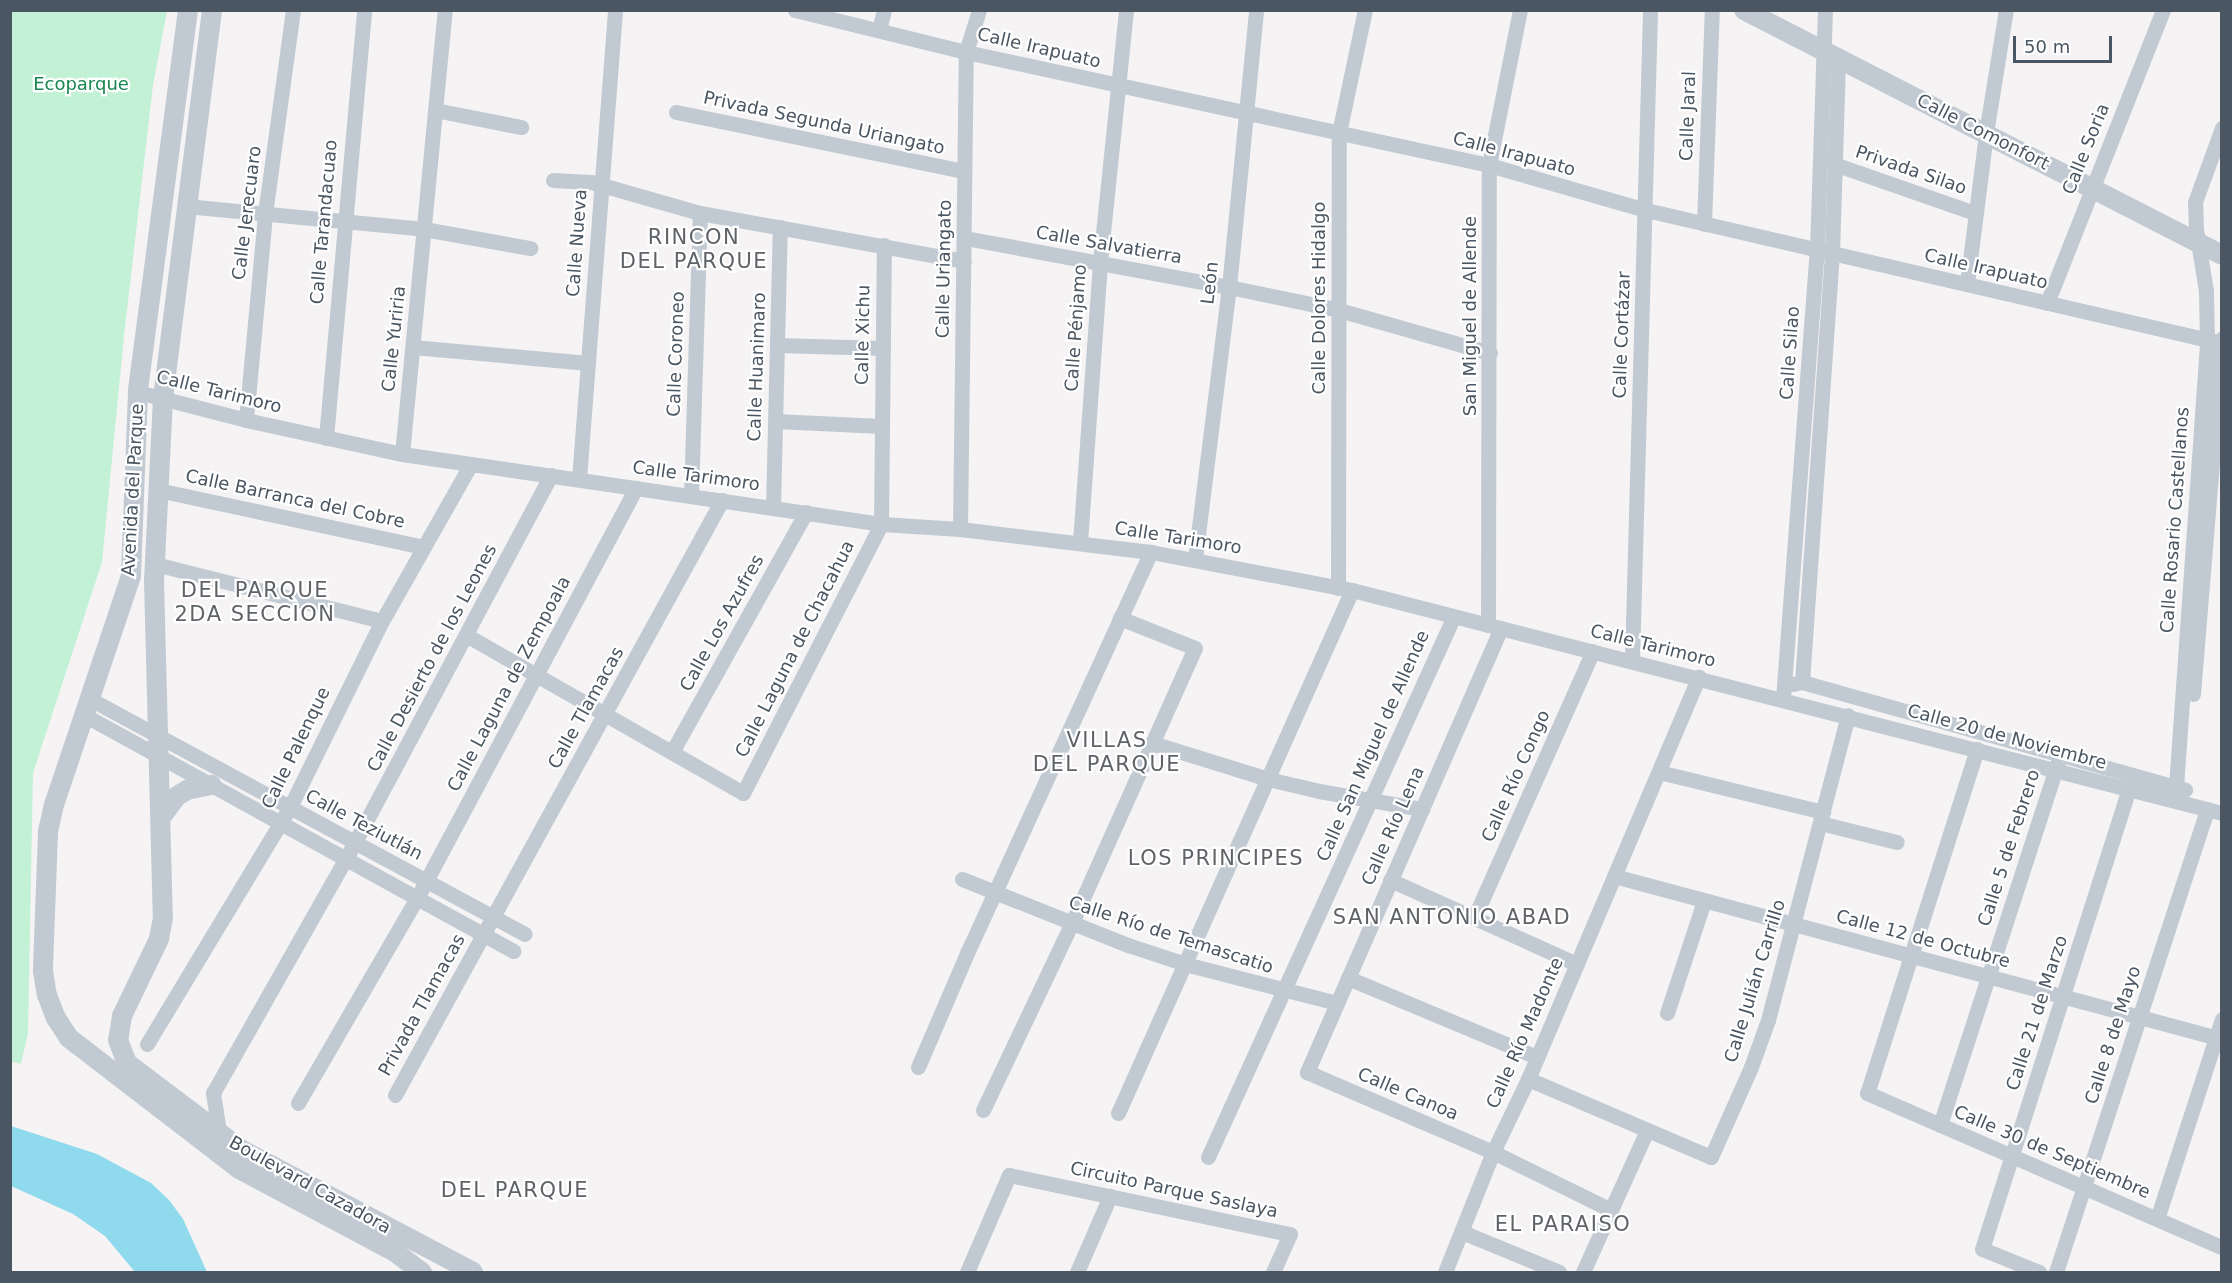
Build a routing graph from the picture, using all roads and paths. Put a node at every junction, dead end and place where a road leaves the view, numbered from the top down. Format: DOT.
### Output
graph roads {
  1 [pos="188,10"];
  2 [pos="212,10"];
  3 [pos="293,10"];
  4 [pos="364,10"];
  5 [pos="445,10"];
  6 [pos="615,10"];
  7 [pos="884,10"];
  8 [pos="979,10"];
  9 [pos="1126,10"];
  10 [pos="1256,10"];
  11 [pos="1365,10"];
  12 [pos="1520,10"];
  13 [pos="1650,10"];
  14 [pos="1712,10"];
  15 [pos="1744,10"];
  16 [pos="1825,10"];
  17 [pos="2006,10"];
  18 [pos="2163,10"];
  19 [pos="798,11"];
  20 [pos="879,30"];
  21 [pos="966,51"];
  22 [pos="1831,55"];
  23 [pos="1119,85"];
  24 [pos="435,110"];
  25 [pos="676,112"];
  26 [pos="1245,112"];
  27 [pos="521,127"];
  28 [pos="2222,128"];
  29 [pos="1339,132"];
  30 [pos="1986,133"];
  31 [pos="1834,164"];
  32 [pos="1489,165"];
  33 [pos="964,171"];
  34 [pos="553,180"];
  35 [pos="601,184"];
  36 [pos="2091,187"];
  37 [pos="186,206"];
  38 [pos="1646,210"];
  39 [pos="700,213"];
  40 [pos="1975,213"];
  41 [pos="265,214"];
  42 [pos="343,223"];
  43 [pos="1704,224"];
  44 [pos="780,227"];
  45 [pos="424,228"];
  46 [pos="965,238"];
  47 [pos="2198,243"];
  48 [pos="884,245"];
  49 [pos="530,248"];
  50 [pos="1825,251"];
  51 [pos="2222,255"];
  52 [pos="964,261"];
  53 [pos="1100,262"];
  54 [pos="1967,284"];
  55 [pos="1229,286"];
  56 [pos="2047,303"];
  57 [pos="1339,310"];
  58 [pos="2217,340"];
  59 [pos="777,345"];
  60 [pos="412,347"];
  61 [pos="883,348"];
  62 [pos="1490,353"];
  63 [pos="588,363"];
  64 [pos="138,392"];
  65 [pos="162,398"];
  66 [pos="246,420"];
  67 [pos="775,421"];
  68 [pos="882,426"];
  69 [pos="326,438"];
  70 [pos="402,454"];
  71 [pos="471,464"];
  72 [pos="551,475"];
  73 [pos="579,479"];
  74 [pos="636,488"];
  75 [pos="159,490"];
  76 [pos="691,495"];
  77 [pos="722,500"];
  78 [pos="773,507"];
  79 [pos="806,512"];
  80 [pos="880,524"];
  81 [pos="960,529"];
  82 [pos="1080,542"];
  83 [pos="423,547"];
  84 [pos="1151,552"];
  85 [pos="1195,559"];
  86 [pos="155,564"];
  87 [pos="1345,589"];
  88 [pos="1454,616"];
  89 [pos="1120,618"];
  90 [pos="382,621"];
  91 [pos="1494,626"];
  92 [pos="466,635"];
  93 [pos="1593,651"];
  94 [pos="1632,660"];
  95 [pos="535,674"];
  96 [pos="1700,677"];
  97 [pos="1802,682"];
  98 [pos="1783,699"];
  99 [pos="87,707"];
  100 [pos="605,714"];
  101 [pos="1848,716"];
  102 [pos="159,736"];
  103 [pos="1152,743"];
  104 [pos="1977,749"];
  105 [pos="672,752"];
  106 [pos="2060,754"];
  107 [pos="160,757"];
  108 [pos="2055,771"];
  109 [pos="1659,772"];
  110 [pos="1268,779"];
  111 [pos="211,785"];
  112 [pos="2128,789"];
  113 [pos="2180,795"];
  114 [pos="1370,801"];
  115 [pos="290,807"];
  116 [pos="1422,809"];
  117 [pos="2214,811"];
  118 [pos="162,816"];
  119 [pos="1822,817"];
  120 [pos="280,823"];
  121 [pos="355,842"];
  122 [pos="1898,842"];
  123 [pos="346,859"];
  124 [pos="1614,876"];
  125 [pos="962,879"];
  126 [pos="1390,880"];
  127 [pos="426,881"];
  128 [pos="994,894"];
  129 [pos="417,898"];
  130 [pos="1704,901"];
  131 [pos="493,918"];
  132 [pos="1474,918"];
  133 [pos="1071,925"];
  134 [pos="1794,925"];
  135 [pos="524,934"];
  136 [pos="483,935"];
  137 [pos="513,951"];
  138 [pos="1911,956"];
  139 [pos="1185,964"];
  140 [pos="1577,964"];
  141 [pos="1988,976"];
  142 [pos="1348,978"];
  143 [pos="1284,991"];
  144 [pos="2063,997"];
  145 [pos="1337,1003"];
  146 [pos="1667,1013"];
  147 [pos="2139,1017"];
  148 [pos="2222,1019"];
  149 [pos="2218,1038"];
  150 [pos="147,1044"];
  151 [pos="1537,1057"];
  152 [pos="918,1067"];
  153 [pos="122,1069"];
  154 [pos="1307,1072"];
  155 [pos="1528,1079"];
  156 [pos="395,1095"];
  157 [pos="298,1103"];
  158 [pos="983,1110"];
  159 [pos="1118,1113"];
  160 [pos="1940,1125"];
  161 [pos="1647,1130"];
  162 [pos="220,1134"];
  163 [pos="1493,1152"];
  164 [pos="2012,1156"];
  165 [pos="224,1157"];
  166 [pos="1208,1157"];
  167 [pos="2084,1187"];
  168 [pos="1110,1196"];
  169 [pos="1611,1210"];
  170 [pos="2157,1219"];
  171 [pos="1462,1232"];
  172 [pos="2222,1247"];
  173 [pos="395,1252"];
  174 [pos="404,1272"];
  175 [pos="422,1272"];
  176 [pos="473,1272"];
  177 [pos="967,1272"];
  178 [pos="1077,1272"];
  179 [pos="1273,1272"];
  180 [pos="1445,1272"];
  181 [pos="1559,1272"];
  182 [pos="1583,1272"];
  183 [pos="2039,1272"];
  184 [pos="2056,1272"];
  1 -- 64 [label="street, Avenida del Parque"];
  2 -- 37 [label="street, Avenida del Parque"];
  3 -- 41 [label="street, Calle Jerecuaro"];
  4 -- 42 [label="street, Calle Tarandacuao"];
  5 -- 24 [label="street, Calle Yuriria"];
  6 -- 35 [label="street, Calle Nueva"];
  7 -- 20 [label="street"];
  8 -- 21 [label="street, Calle Uriangato"];
  9 -- 23 [label="street, Calle Pénjamo"];
  10 -- 26 [label="street, León"];
  11 -- 29 [label="street, Calle Dolores Hidalgo"];
  12 -- 32 [label="street, San Miguel de Allende"];
  13 -- 38 [label="street, Calle Cortázar"];
  14 -- 43 [label="street, Calle Jaral"];
  15 -- 22 [label="street, Calle Comonfort"];
  16 -- 22 [label="street, Calle Silao"];
  17 -- 30 [label="street"];
  18 -- 36 [label="street, Calle Soria"];
  19 -- 20 [label="street, Calle Irapuato"];
  20 -- 21 [label="street, Calle Irapuato"];
  21 -- 23 [label="street, Calle Irapuato"];
  21 -- 33 [label="street, Calle Uriangato"];
  22 -- 30 [label="street, Calle Comonfort"];
  22 -- 31 [label="street, Calle Silao"];
  22 -- 50 [label="street, Calle Silao"];
  23 -- 26 [label="street, Calle Irapuato"];
  23 -- 53 [label="street, Calle Pénjamo"];
  24 -- 27 [label="street"];
  24 -- 45 [label="street, Calle Yuriria"];
  25 -- 33 [label="street, Privada Segunda Uriangato"];
  26 -- 29 [label="street, Calle Irapuato"];
  26 -- 55 [label="street, León"];
  28 -- 47 [label="street, Calle Rosario Castellanos"];
  29 -- 32 [label="street, Calle Irapuato"];
  29 -- 57 [label="street, Calle Dolores Hidalgo"];
  30 -- 36 [label="street, Calle Comonfort"];
  30 -- 40 [label="street"];
  31 -- 40 [label="street, Privada Silao"];
  31 -- 50 [label="street, Calle Silao"];
  32 -- 38 [label="street, Calle Irapuato"];
  32 -- 62 [label="street, San Miguel de Allende"];
  33 -- 46 [label="street, Calle Uriangato"];
  34 -- 35 [label="street"];
  35 -- 39 [label="street"];
  35 -- 63 [label="street, Calle Nueva"];
  36 -- 47 [label="street, Calle Comonfort"];
  36 -- 56 [label="street, Calle Soria"];
  37 -- 41 [label="street"];
  37 -- 65 [label="street, Avenida del Parque"];
  38 -- 43 [label="street, Calle Irapuato"];
  38 -- 94 [label="street, Calle Cortázar"];
  39 -- 44 [label="street"];
  39 -- 76 [label="street, Calle Coroneo"];
  40 -- 54 [label="street"];
  41 -- 42 [label="street"];
  41 -- 66 [label="street, Calle Jerecuaro"];
  42 -- 45 [label="street"];
  42 -- 69 [label="street, Calle Tarandacuao"];
  43 -- 50 [label="street, Calle Irapuato"];
  44 -- 48 [label="street"];
  44 -- 59 [label="street, Calle Huanimaro"];
  45 -- 49 [label="street"];
  45 -- 60 [label="street, Calle Yuriria"];
  46 -- 52 [label="street, Calle Uriangato"];
  46 -- 53 [label="street, Calle Salvatierra"];
  47 -- 51 [label="street, Calle Comonfort"];
  47 -- 58 [label="street, Calle Rosario Castellanos"];
  48 -- 52 [label="street"];
  48 -- 61 [label="street, Calle Xichu"];
  50 -- 54 [label="street, Calle Irapuato"];
  50 -- 97 [label="street, Calle Silao"];
  50 -- 98 [label="street, Calle Silao"];
  52 -- 81 [label="street, Calle Uriangato"];
  53 -- 55 [label="street, Calle Salvatierra"];
  53 -- 82 [label="street, Calle Pénjamo"];
  54 -- 56 [label="street, Calle Irapuato"];
  55 -- 57 [label="street, Calle Salvatierra"];
  55 -- 85 [label="street, León"];
  56 -- 58 [label="street, Calle Irapuato"];
  57 -- 62 [label="street, Calle Salvatierra"];
  57 -- 87 [label="street, Calle Dolores Hidalgo"];
  58 -- 113 [label="street, Calle Rosario Castellanos"];
  59 -- 61 [label="street"];
  59 -- 67 [label="street, Calle Huanimaro"];
  60 -- 63 [label="street"];
  60 -- 70 [label="street, Calle Yuriria"];
  61 -- 68 [label="street, Calle Xichu"];
  62 -- 91 [label="street, San Miguel de Allende"];
  63 -- 73 [label="street, Calle Nueva"];
  64 -- 65 [label="street, Calle Tarimoro"];
  64 -- 99 [label="street, Avenida del Parque"];
  65 -- 66 [label="street, Calle Tarimoro"];
  65 -- 75 [label="street, Avenida del Parque"];
  66 -- 69 [label="street, Calle Tarimoro"];
  67 -- 68 [label="street"];
  67 -- 78 [label="street, Calle Huanimaro"];
  68 -- 80 [label="street, Calle Xichu"];
  69 -- 70 [label="street, Calle Tarimoro"];
  70 -- 71 [label="street, Calle Tarimoro"];
  71 -- 72 [label="street, Calle Tarimoro"];
  71 -- 83 [label="street, Calle Palenque"];
  72 -- 73 [label="street, Calle Tarimoro"];
  72 -- 92 [label="street, Calle Desierto de los Leones"];
  73 -- 74 [label="street, Calle Tarimoro"];
  74 -- 76 [label="street, Calle Tarimoro"];
  74 -- 95 [label="street, Calle Laguna de Zempoala"];
  75 -- 83 [label="street, Calle Barranca del Cobre"];
  75 -- 86 [label="street, Avenida del Parque"];
  76 -- 77 [label="street, Calle Tarimoro"];
  77 -- 78 [label="street, Calle Tarimoro"];
  77 -- 100 [label="street, Calle Tlamacas"];
  78 -- 79 [label="street, Calle Tarimoro"];
  79 -- 80 [label="street, Calle Tarimoro"];
  79 -- 105 [label="street, Calle Los Azufres"];
  80 -- 81 [label="street, Calle Tarimoro"];
  80 -- 105 [label="street, Calle Laguna de Chacahua"];
  81 -- 82 [label="street, Calle Tarimoro"];
  82 -- 84 [label="street, Calle Tarimoro"];
  83 -- 90 [label="street, Calle Palenque"];
  84 -- 85 [label="street, Calle Tarimoro"];
  84 -- 89 [label="street"];
  85 -- 87 [label="street, Calle Tarimoro"];
  86 -- 90 [label="street"];
  86 -- 102 [label="street, Avenida del Parque"];
  87 -- 88 [label="street, Calle Tarimoro"];
  87 -- 110 [label="street, Calle Dolores Hidalgo"];
  88 -- 91 [label="street, Calle Tarimoro"];
  88 -- 114 [label="street, Calle San Miguel de Allende"];
  89 -- 103 [label="street"];
  89 -- 128 [label="street"];
  90 -- 115 [label="street, Calle Palenque"];
  91 -- 93 [label="street, Calle Tarimoro"];
  91 -- 116 [label="street, Calle Río Lena"];
  92 -- 95 [label="street"];
  92 -- 121 [label="street, Calle Desierto de los Leones"];
  93 -- 94 [label="street, Calle Tarimoro"];
  93 -- 132 [label="street, Calle Río Congo"];
  94 -- 96 [label="street, Calle Tarimoro"];
  95 -- 100 [label="street"];
  95 -- 127 [label="street, Calle Laguna de Zempoala"];
  96 -- 98 [label="street, Calle Tarimoro"];
  96 -- 109 [label="street, Calle Río Madonte"];
  97 -- 98 [label="street"];
  97 -- 106 [label="street"];
  98 -- 101 [label="street, Calle 20 de Noviembre"];
  99 -- 102 [label="street, Calle Teziutlán"];
  99 -- 107 [label="street, Calle Teziutlán"];
  99 -- 153 [label="street, Avenida del Parque"];
  100 -- 105 [label="street"];
  100 -- 131 [label="street, Calle Tlamacas"];
  101 -- 104 [label="street, Calle 20 de Noviembre"];
  101 -- 119 [label="street, Calle Julián Carrillo"];
  102 -- 107 [label="street, Avenida del Parque"];
  102 -- 115 [label="street, Calle Teziutlán"];
  103 -- 110 [label="street"];
  103 -- 133 [label="street"];
  104 -- 108 [label="street, Calle 20 de Noviembre"];
  104 -- 138 [label="street"];
  106 -- 108 [label="street, Calle 5 de Febrero"];
  106 -- 113 [label="street"];
  107 -- 111 [label="street, Calle Teziutlán"];
  107 -- 118 [label="street, Avenida del Parque"];
  108 -- 112 [label="street, Calle 20 de Noviembre"];
  108 -- 141 [label="street, Calle 5 de Febrero"];
  109 -- 119 [label="street"];
  109 -- 124 [label="street, Calle Río Madonte"];
  110 -- 114 [label="street"];
  110 -- 139 [label="street, Calle Dolores Hidalgo"];
  111 -- 118 [label="street"];
  111 -- 120 [label="street, Calle Teziutlán"];
  112 -- 113 [label="street, Calle 20 de Noviembre"];
  112 -- 144 [label="street, Calle 21 de Marzo"];
  113 -- 117 [label="street, Calle 20 de Noviembre"];
  114 -- 116 [label="street"];
  114 -- 143 [label="street, Calle San Miguel de Allende"];
  115 -- 120 [label="street, Calle Palenque"];
  115 -- 121 [label="street, Calle Teziutlán"];
  116 -- 126 [label="street, Calle Río Lena"];
  117 -- 147 [label="street, Calle 8 de Mayo"];
  118 -- 153 [label="street, Avenida del Parque"];
  119 -- 122 [label="street"];
  119 -- 134 [label="street, Calle Julián Carrillo"];
  120 -- 123 [label="street, Calle Teziutlán"];
  120 -- 150 [label="street, Calle Palenque"];
  121 -- 123 [label="street, Calle Desierto de los Leones"];
  121 -- 127 [label="street, Calle Teziutlán"];
  123 -- 129 [label="street, Calle Teziutlán"];
  123 -- 162 [label="street, Calle Desierto de los Leones"];
  124 -- 130 [label="street, Calle 12 de Octubre"];
  124 -- 140 [label="street, Calle Río Madonte"];
  125 -- 128 [label="street, Calle Río de Temascatio"];
  126 -- 132 [label="street"];
  126 -- 142 [label="street, Calle Río Lena"];
  127 -- 129 [label="street, Calle Laguna de Zempoala"];
  127 -- 131 [label="street, Calle Teziutlán"];
  128 -- 133 [label="street, Calle Río de Temascatio"];
  128 -- 152 [label="street"];
  129 -- 136 [label="street, Calle Teziutlán"];
  129 -- 157 [label="street, Calle Laguna de Zempoala"];
  130 -- 134 [label="street, Calle 12 de Octubre"];
  130 -- 146 [label="street"];
  131 -- 135 [label="street, Calle Teziutlán"];
  131 -- 136 [label="street, Calle Tlamacas"];
  132 -- 140 [label="street"];
  133 -- 139 [label="street, Calle Río de Temascatio"];
  133 -- 158 [label="street"];
  134 -- 138 [label="street, Calle 12 de Octubre"];
  134 -- 161 [label="street, Calle Julián Carrillo"];
  136 -- 137 [label="street, Calle Teziutlán"];
  136 -- 156 [label="street, Privada Tlamacas"];
  138 -- 141 [label="street, Calle 12 de Octubre"];
  138 -- 160 [label="street, Calle 30 de Septiembre"];
  139 -- 143 [label="street, Calle Río de Temascatio"];
  139 -- 159 [label="street, Calle Dolores Hidalgo"];
  140 -- 151 [label="street, Calle Río Madonte"];
  141 -- 144 [label="street, Calle 12 de Octubre"];
  141 -- 160 [label="street, Calle 5 de Febrero"];
  142 -- 145 [label="street, Calle Río Lena"];
  142 -- 151 [label="street"];
  143 -- 145 [label="street, Calle Río de Temascatio"];
  143 -- 166 [label="street, Calle San Miguel de Allende"];
  144 -- 147 [label="street, Calle 12 de Octubre"];
  144 -- 164 [label="street, Calle 21 de Marzo"];
  145 -- 154 [label="street, Calle Río Lena"];
  147 -- 149 [label="street, Calle 12 de Octubre"];
  147 -- 167 [label="street, Calle 8 de Mayo"];
  148 -- 149 [label="street"];
  149 -- 170 [label="street"];
  151 -- 155 [label="street, Calle Río Madonte"];
  153 -- 162 [label="street, Boulevard Cazadora"];
  153 -- 165 [label="street, Boulevard Cazadora"];
  154 -- 163 [label="street, Calle Canoa"];
  155 -- 161 [label="street"];
  155 -- 163 [label="street, Calle Río Madonte"];
  160 -- 164 [label="street, Calle 30 de Septiembre"];
  161 -- 169 [label="street"];
  162 -- 165 [label="street, Calle Desierto de los Leones"];
  162 -- 176 [label="street, Boulevard Cazadora"];
  163 -- 169 [label="street, Calle Canoa"];
  163 -- 171 [label="street, Calle Río Madonte"];
  164 -- 167 [label="street, Calle 30 de Septiembre"];
  164 -- 183 [label="street, Calle 21 de Marzo"];
  165 -- 173 [label="street, Boulevard Cazadora"];
  167 -- 170 [label="street, Calle 30 de Septiembre"];
  167 -- 184 [label="street, Calle 8 de Mayo"];
  168 -- 177 [label="street, Circuito Parque Saslaya"];
  168 -- 178 [label="street"];
  168 -- 179 [label="street, Circuito Parque Saslaya"];
  169 -- 182 [label="street"];
  170 -- 172 [label="street, Calle 30 de Septiembre"];
  171 -- 180 [label="street, Calle Río Madonte"];
  171 -- 181 [label="street"];
  173 -- 174 [label="street"];
  173 -- 175 [label="street, Boulevard Cazadora"];
}
